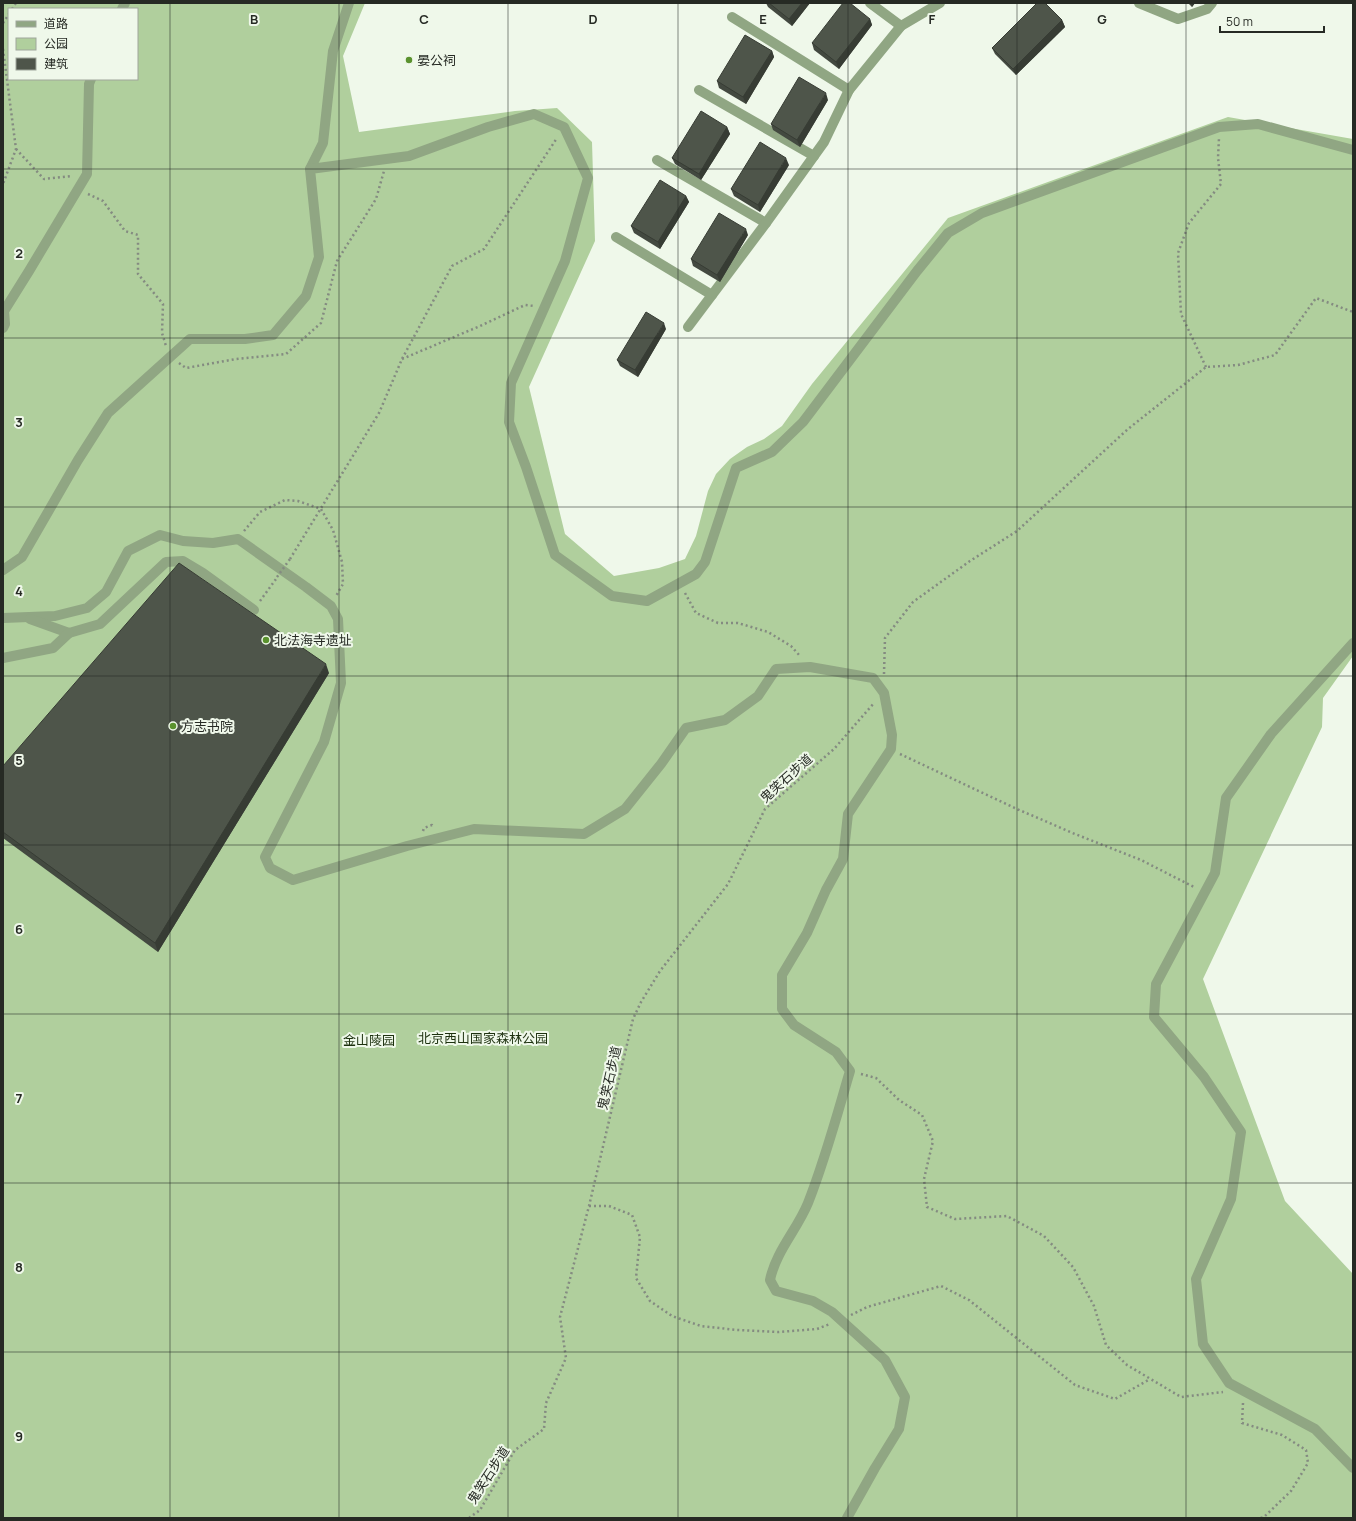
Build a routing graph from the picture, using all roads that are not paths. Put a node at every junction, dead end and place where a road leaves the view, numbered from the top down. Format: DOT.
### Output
graph roads {
  1 [pos="349,3"];
  2 [pos="870,3"];
  3 [pos="940,3"];
  4 [pos="1139,3"];
  5 [pos="1212,3"];
  6 [pos="732,17"];
  7 [pos="901,26"];
  8 [pos="90,80"];
  9 [pos="700,90"];
  10 [pos="849,90"];
  11 [pos="1353,150"];
  12 [pos="814,156"];
  13 [pos="657,160"];
  14 [pos="310,169"];
  15 [pos="766,223"];
  16 [pos="616,237"];
  17 [pos="712,295"];
  18 [pos="688,327"];
  19 [pos="3,328"];
  20 [pos="3,570"];
  21 [pos="254,610"];
  22 [pos="3,618"];
  23 [pos="24,618"];
  24 [pos="70,633"];
  25 [pos="1353,642"];
  26 [pos="3,658"];
  27 [pos="1353,1468"];
  28 [pos="847,1518"];
  1 -- 14 [label="street"];
  2 -- 7 [label="street"];
  3 -- 7 [label="street"];
  4 -- 5 [label="street"];
  6 -- 10 [label="street"];
  7 -- 10 [label="street"];
  8 -- 19 [label="street"];
  9 -- 12 [label="street"];
  10 -- 12 [label="street"];
  11 -- 14 [label="street"];
  12 -- 15 [label="street"];
  13 -- 15 [label="street"];
  14 -- 20 [label="street"];
  15 -- 17 [label="street"];
  16 -- 17 [label="street"];
  17 -- 18 [label="street"];
  21 -- 24 [label="street"];
  22 -- 23 [label="street"];
  23 -- 24 [label="street"];
  23 -- 28 [label="street"];
  24 -- 26 [label="street"];
  25 -- 27 [label="street"];
}
